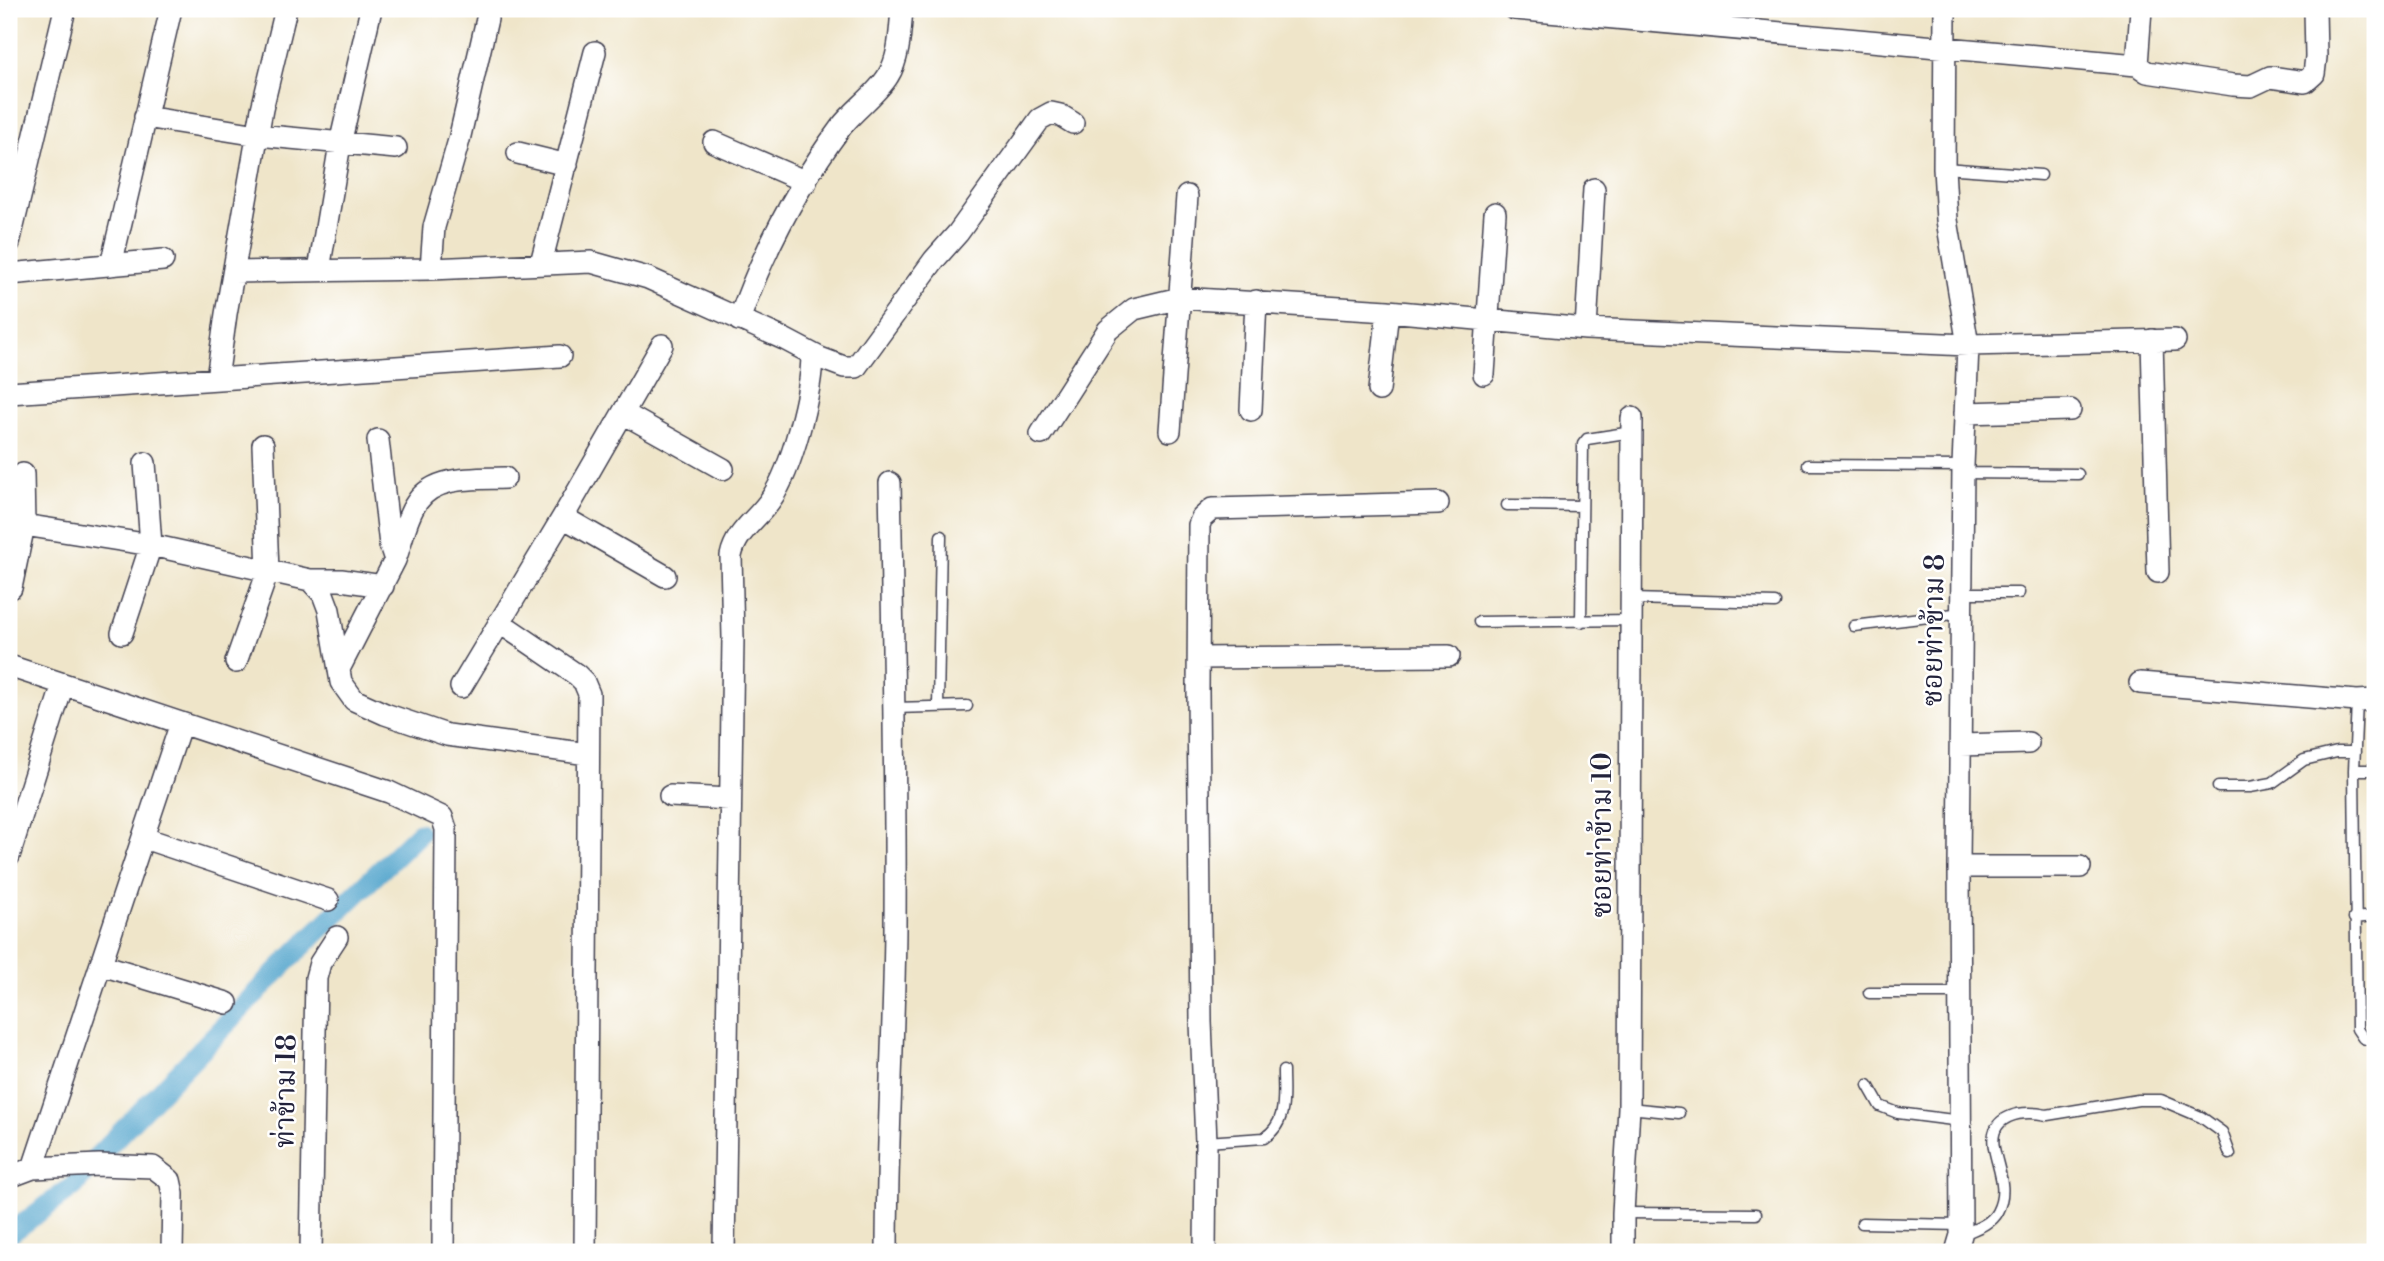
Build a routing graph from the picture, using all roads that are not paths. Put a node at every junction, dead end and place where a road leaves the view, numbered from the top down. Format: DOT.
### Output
graph roads {
  1 [pos="65,9"];
  2 [pos="171,9"];
  3 [pos="286,9"];
  4 [pos="371,9"];
  5 [pos="902,9"];
  6 [pos="1516,9"];
  7 [pos="1945,9"];
  8 [pos="2141,9"];
  9 [pos="2315,9"];
  10 [pos="1635,14"];
  11 [pos="487,19"];
  12 [pos="1945,48"];
  13 [pos="595,51"];
  14 [pos="2137,65"];
  15 [pos="145,117"];
  16 [pos="1073,123"];
  17 [pos="258,135"];
  18 [pos="714,142"];
  19 [pos="340,144"];
  20 [pos="396,148"];
  21 [pos="518,153"];
  22 [pos="567,165"];
  23 [pos="1944,168"];
  24 [pos="2041,175"];
  25 [pos="806,182"];
  26 [pos="1594,189"];
  27 [pos="1187,196"];
  28 [pos="1494,213"];
  29 [pos="9,243"];
  30 [pos="163,260"];
  31 [pos="541,263"];
  32 [pos="111,265"];
  33 [pos="431,269"];
  34 [pos="319,270"];
  35 [pos="234,272"];
  36 [pos="9,274"];
  37 [pos="1180,298"];
  38 [pos="1256,301"];
  39 [pos="1388,311"];
  40 [pos="1488,319"];
  41 [pos="739,320"];
  42 [pos="1586,329"];
  43 [pos="2175,340"];
  44 [pos="2152,341"];
  45 [pos="662,345"];
  46 [pos="1968,345"];
  47 [pos="812,354"];
  48 [pos="560,356"];
  49 [pos="1484,374"];
  50 [pos="216,379"];
  51 [pos="1379,390"];
  52 [pos="9,393"];
  53 [pos="1251,410"];
  54 [pos="2070,410"];
  55 [pos="1965,412"];
  56 [pos="623,413"];
  57 [pos="1632,425"];
  58 [pos="1170,431"];
  59 [pos="1041,434"];
  60 [pos="378,440"];
  61 [pos="263,445"];
  62 [pos="145,463"];
  63 [pos="1808,465"];
  64 [pos="723,469"];
  65 [pos="1963,469"];
  66 [pos="23,474"];
  67 [pos="2078,474"];
  68 [pos="505,478"];
  69 [pos="890,483"];
  70 [pos="1437,503"];
  71 [pos="1507,505"];
  72 [pos="1582,506"];
  73 [pos="563,517"];
  74 [pos="24,525"];
  75 [pos="941,536"];
  76 [pos="151,545"];
  77 [pos="396,560"];
  78 [pos="268,571"];
  79 [pos="2158,572"];
  80 [pos="665,576"];
  81 [pos="310,580"];
  82 [pos="383,586"];
  83 [pos="12,588"];
  84 [pos="2019,593"];
  85 [pos="1775,603"];
  86 [pos="1962,603"];
  87 [pos="1632,609"];
  88 [pos="499,622"];
  89 [pos="1479,622"];
  90 [pos="1581,622"];
  91 [pos="1854,626"];
  92 [pos="122,633"];
  93 [pos="1449,656"];
  94 [pos="1199,658"];
  95 [pos="236,662"];
  96 [pos="9,666"];
  97 [pos="339,669"];
  98 [pos="2140,683"];
  99 [pos="64,684"];
  100 [pos="461,687"];
  101 [pos="2366,701"];
  102 [pos="967,706"];
  103 [pos="938,707"];
  104 [pos="894,708"];
  105 [pos="181,723"];
  106 [pos="2028,743"];
  107 [pos="1961,745"];
  108 [pos="2355,752"];
  109 [pos="588,754"];
  110 [pos="2354,770"];
  111 [pos="2375,770"];
  112 [pos="2218,787"];
  113 [pos="670,796"];
  114 [pos="730,799"];
  115 [pos="144,838"];
  116 [pos="9,856"];
  117 [pos="1959,867"];
  118 [pos="2080,867"];
  119 [pos="328,900"];
  120 [pos="2375,916"];
  121 [pos="2354,918"];
  122 [pos="337,937"];
  123 [pos="102,965"];
  124 [pos="1869,993"];
  125 [pos="1960,993"];
  126 [pos="226,1003"];
  127 [pos="2375,1042"];
  128 [pos="1283,1071"];
  129 [pos="1868,1085"];
  130 [pos="1629,1108"];
  131 [pos="1679,1113"];
  132 [pos="1961,1121"];
  133 [pos="1206,1142"];
  134 [pos="2230,1154"];
  135 [pos="33,1168"];
  136 [pos="9,1178"];
  137 [pos="1623,1213"];
  138 [pos="1756,1214"];
  139 [pos="1862,1223"];
  140 [pos="1959,1237"];
  141 [pos="172,1252"];
  142 [pos="311,1252"];
  143 [pos="443,1252"];
  144 [pos="585,1252"];
  145 [pos="724,1252"];
  146 [pos="887,1252"];
  147 [pos="1205,1252"];
  148 [pos="1623,1252"];
  1 -- 29 [label="street"];
  2 -- 15 [label="street"];
  3 -- 17 [label="street"];
  4 -- 19 [label="street"];
  5 -- 25 [label="street"];
  6 -- 10 [label="street"];
  7 -- 12 [label="street, ซอยท่าข้าม 8"];
  8 -- 14 [label="street"];
  9 -- 14 [label="street"];
  10 -- 12 [label="street"];
  11 -- 33 [label="street"];
  12 -- 14 [label="street"];
  12 -- 23 [label="street, ซอยท่าข้าม 8"];
  13 -- 22 [label="street"];
  15 -- 17 [label="street"];
  15 -- 32 [label="street"];
  16 -- 47 [label="street"];
  17 -- 19 [label="street"];
  17 -- 35 [label="street"];
  18 -- 25 [label="street"];
  19 -- 20 [label="street"];
  19 -- 34 [label="street"];
  21 -- 22 [label="street"];
  22 -- 31 [label="street"];
  23 -- 24 [label="lane"];
  23 -- 46 [label="street, ซอยท่าข้าม 8"];
  25 -- 41 [label="street"];
  26 -- 42 [label="street"];
  27 -- 37 [label="street"];
  28 -- 40 [label="street"];
  30 -- 32 [label="street"];
  31 -- 33 [label="street"];
  31 -- 41 [label="street"];
  32 -- 36 [label="street"];
  33 -- 34 [label="street"];
  34 -- 35 [label="street"];
  35 -- 50 [label="street"];
  37 -- 38 [label="street"];
  37 -- 58 [label="street"];
  37 -- 59 [label="street"];
  38 -- 39 [label="street"];
  38 -- 53 [label="street"];
  39 -- 40 [label="street"];
  39 -- 51 [label="street"];
  40 -- 42 [label="street"];
  40 -- 49 [label="street"];
  41 -- 47 [label="street"];
  42 -- 46 [label="street"];
  43 -- 44 [label="street"];
  44 -- 46 [label="street"];
  44 -- 79 [label="street"];
  45 -- 56 [label="street"];
  46 -- 55 [label="street, ซอยท่าข้าม 8"];
  47 -- 114 [label="street"];
  48 -- 50 [label="street"];
  50 -- 52 [label="street"];
  54 -- 55 [label="street"];
  55 -- 65 [label="street, ซอยท่าข้าม 8"];
  56 -- 64 [label="street"];
  56 -- 73 [label="street"];
  57 -- 72 [label="lane"];
  57 -- 87 [label="street, ซอยท่าข้าม 10"];
  60 -- 77 [label="street"];
  61 -- 78 [label="street"];
  62 -- 76 [label="street"];
  63 -- 65 [label="lane"];
  65 -- 67 [label="lane"];
  65 -- 86 [label="street, ซอยท่าข้าม 8"];
  66 -- 74 [label="street"];
  68 -- 77 [label="street"];
  69 -- 104 [label="street"];
  70 -- 94 [label="street"];
  71 -- 72 [label="lane"];
  72 -- 90 [label="lane"];
  73 -- 80 [label="street"];
  73 -- 88 [label="street"];
  74 -- 76 [label="street"];
  74 -- 83 [label="street"];
  75 -- 103 [label="lane"];
  76 -- 78 [label="street"];
  76 -- 92 [label="street"];
  77 -- 82 [label="street"];
  78 -- 81 [label="street"];
  78 -- 95 [label="street"];
  81 -- 82 [label="street"];
  81 -- 97 [label="street"];
  82 -- 97 [label="street"];
  84 -- 86 [label="lane"];
  85 -- 87 [label="lane"];
  86 -- 91 [label="lane"];
  86 -- 107 [label="street, ซอยท่าข้าม 8"];
  87 -- 90 [label="lane"];
  87 -- 130 [label="street, ซอยท่าข้าม 10"];
  88 -- 100 [label="street"];
  88 -- 109 [label="street"];
  89 -- 90 [label="lane"];
  93 -- 94 [label="street"];
  94 -- 133 [label="street"];
  96 -- 99 [label="street"];
  97 -- 109 [label="street"];
  98 -- 101 [label="street"];
  99 -- 105 [label="street"];
  99 -- 116 [label="street"];
  101 -- 108 [label="lane"];
  102 -- 103 [label="lane"];
  103 -- 104 [label="lane"];
  104 -- 146 [label="street"];
  105 -- 115 [label="street"];
  105 -- 143 [label="street"];
  106 -- 107 [label="street"];
  107 -- 117 [label="street, ซอยท่าข้าม 8"];
  108 -- 110 [label="lane"];
  108 -- 112 [label="lane"];
  109 -- 144 [label="street"];
  110 -- 111 [label="lane"];
  110 -- 121 [label="lane"];
  113 -- 114 [label="street"];
  114 -- 145 [label="street"];
  115 -- 119 [label="street"];
  115 -- 123 [label="street"];
  117 -- 118 [label="street"];
  117 -- 125 [label="street, ซอยท่าข้าม 8"];
  120 -- 121 [label="lane"];
  121 -- 127 [label="lane"];
  122 -- 142 [label="street, ท่าข้าม 18"];
  123 -- 126 [label="street"];
  123 -- 135 [label="street"];
  124 -- 125 [label="lane"];
  125 -- 132 [label="street, ซอยท่าข้าม 8"];
  128 -- 133 [label="lane"];
  129 -- 132 [label="lane"];
  130 -- 131 [label="lane"];
  130 -- 137 [label="street, ซอยท่าข้าม 10"];
  132 -- 140 [label="street, ซอยท่าข้าม 8"];
  133 -- 147 [label="street"];
  134 -- 140 [label="lane"];
  135 -- 136 [label="street"];
  135 -- 141 [label="street"];
  137 -- 138 [label="lane"];
  137 -- 148 [label="street, ซอยท่าข้าม 10"];
  139 -- 140 [label="lane"];
}
